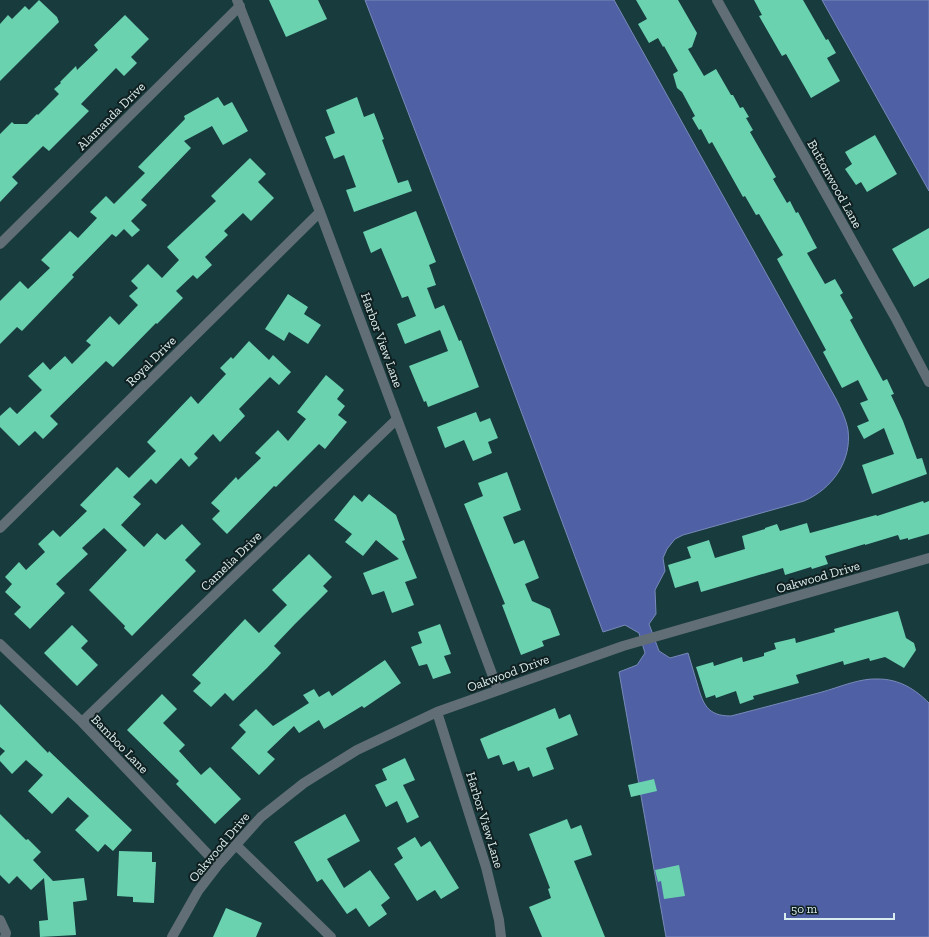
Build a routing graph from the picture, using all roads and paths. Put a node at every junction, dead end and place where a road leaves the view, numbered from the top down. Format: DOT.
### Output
graph roads {
  1 [pos="717,0"];
  2 [pos="239,3"];
  3 [pos="320,212"];
  4 [pos="0,244"];
  5 [pos="929,382"];
  6 [pos="397,419"];
  7 [pos="0,528"];
  8 [pos="929,558"];
  9 [pos="0,644"];
  10 [pos="498,690"];
  11 [pos="437,712"];
  12 [pos="82,722"];
  13 [pos="236,845"];
  14 [pos="218,865"];
  15 [pos="0,920"];
  16 [pos="6,935"];
  17 [pos="172,937"];
  18 [pos="332,937"];
  19 [pos="501,937"];
  1 -- 5 [label="street, Buttonwood Lane"];
  2 -- 3 [label="street, Harbor View Lane"];
  2 -- 4 [label="street, Alamanda Drive"];
  3 -- 6 [label="street, Harbor View Lane"];
  3 -- 7 [label="street, Royal Drive"];
  6 -- 10 [label="street, Harbor View Lane"];
  6 -- 12 [label="street, Camelia Drive"];
  8 -- 10 [label="street, Oakwood Drive"];
  9 -- 12 [label="street, Bamboo Lane"];
  10 -- 11 [label="street, Oakwood Drive"];
  11 -- 13 [label="street, Oakwood Drive"];
  11 -- 19 [label="street, Harbor View Lane"];
  12 -- 14 [label="street, Bamboo Lane"];
  13 -- 14 [label="street, Oakwood Drive"];
  13 -- 18 [label="street"];
  14 -- 17 [label="street, Oakwood Drive"];
  15 -- 16 [label="street"];
}
